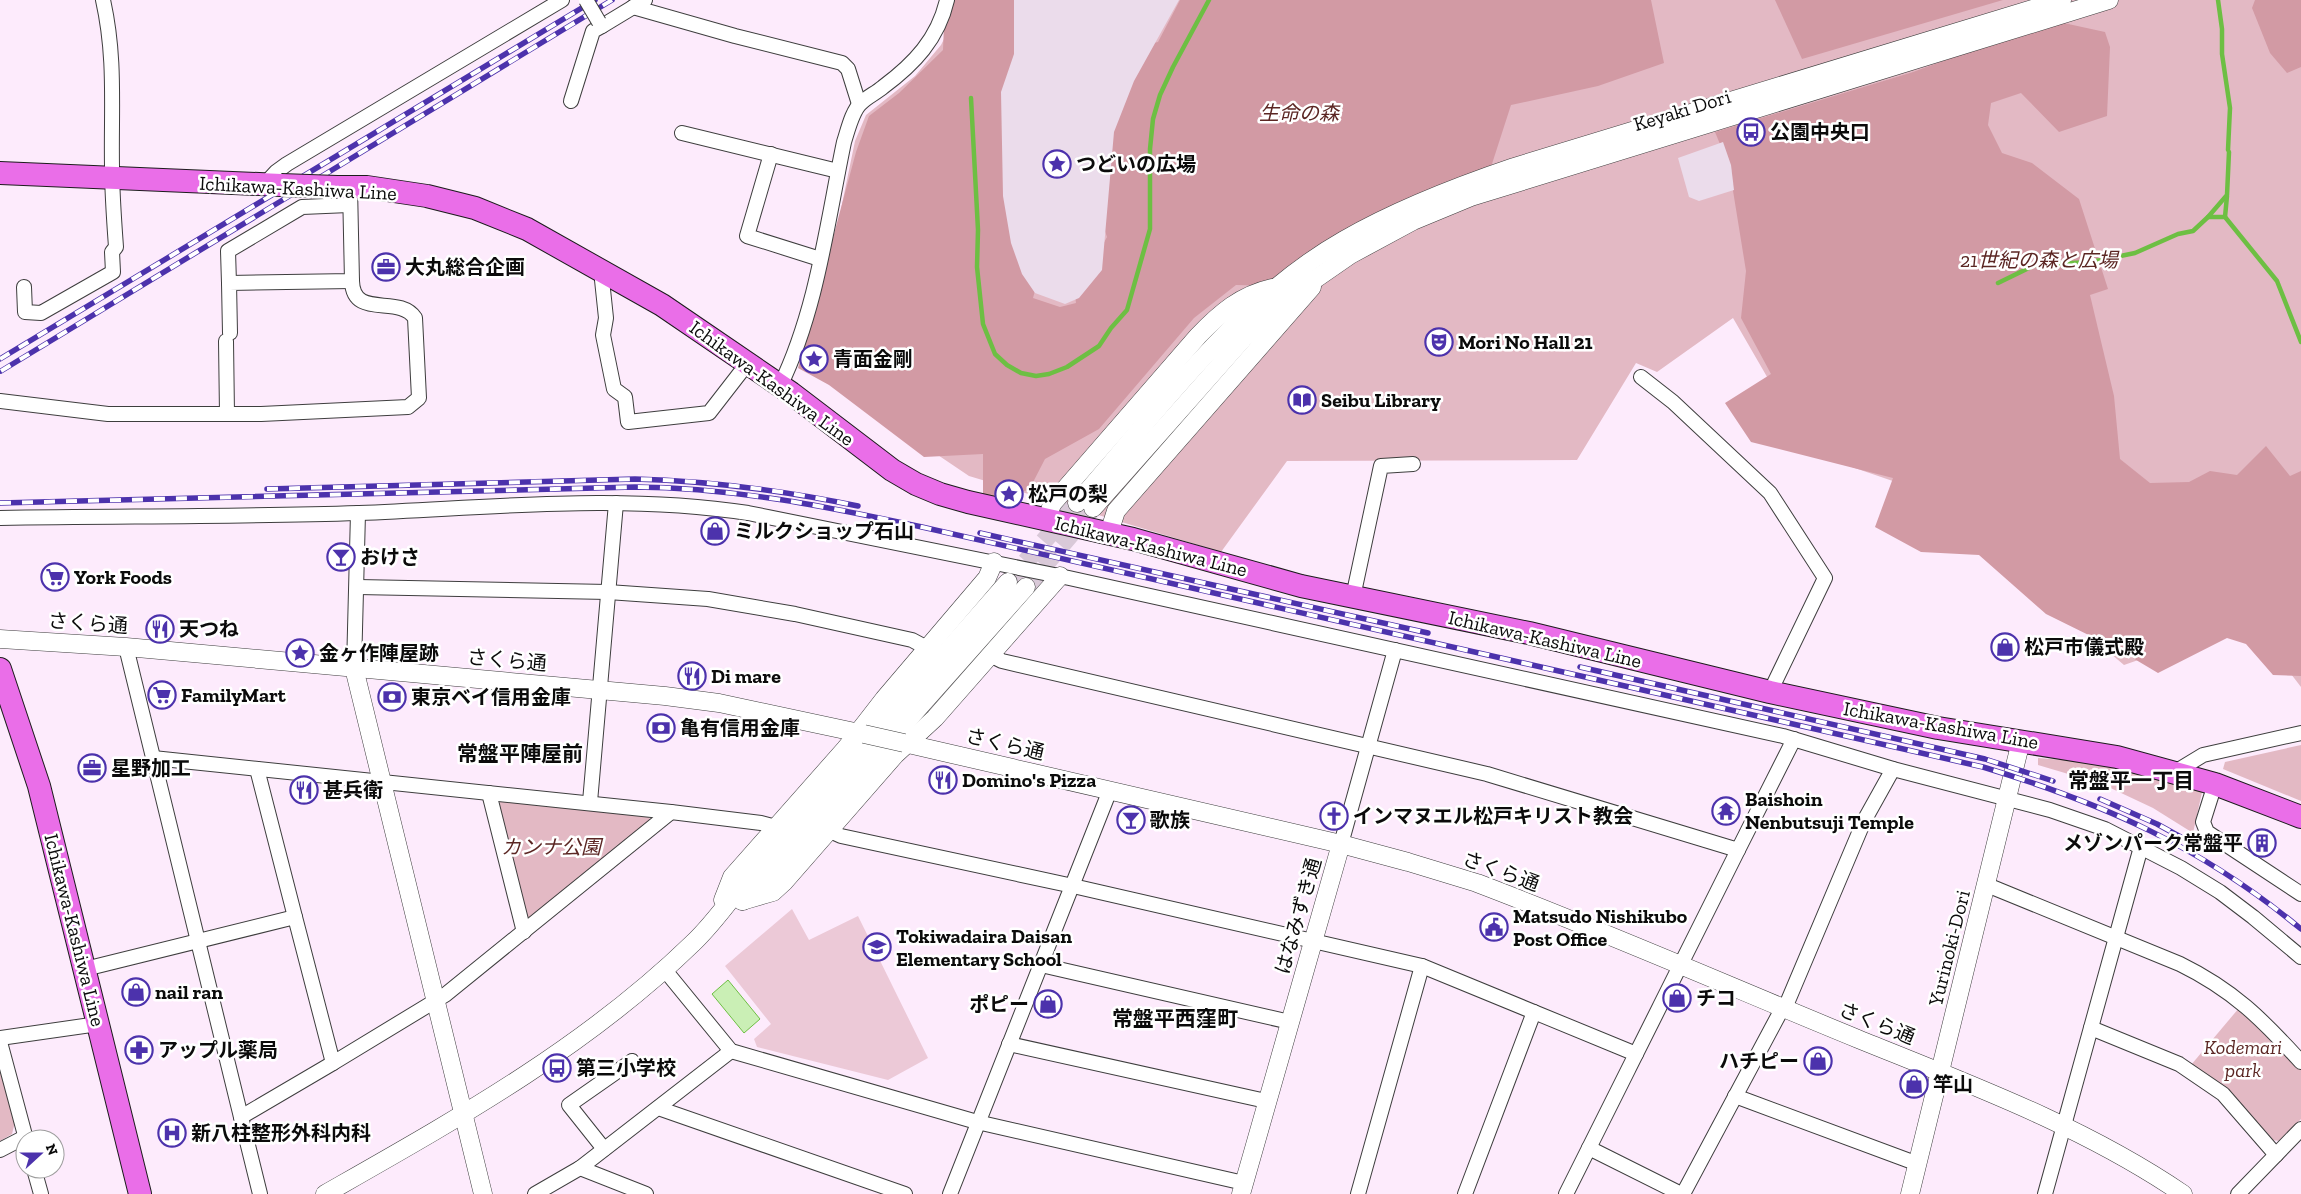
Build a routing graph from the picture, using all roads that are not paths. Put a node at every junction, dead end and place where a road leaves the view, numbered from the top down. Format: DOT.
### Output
graph roads {
  1 [pos="103,0"];
  2 [pos="562,0"];
  3 [pos="586,0"];
  4 [pos="947,0"];
  5 [pos="2109,0"];
  6 [pos="639,4"];
  7 [pos="2057,6"];
  8 [pos="600,24"];
  9 [pos="571,101"];
  10 [pos="859,104"];
  11 [pos="682,133"];
  12 [pos="770,154"];
  13 [pos="838,171"];
  14 [pos="0,173"];
  15 [pos="112,180"];
  16 [pos="272,185"];
  17 [pos="346,193"];
  18 [pos="820,259"];
  19 [pos="604,274"];
  20 [pos="1319,276"];
  21 [pos="352,281"];
  22 [pos="228,283"];
  23 [pos="24,287"];
  24 [pos="1281,293"];
  25 [pos="747,364"];
  26 [pos="1641,377"];
  27 [pos="780,386"];
  28 [pos="0,401"];
  29 [pos="227,414"];
  30 [pos="1413,464"];
  31 [pos="616,503"];
  32 [pos="1085,506"];
  33 [pos="358,513"];
  34 [pos="0,518"];
  35 [pos="1047,520"];
  36 [pos="1109,533"];
  37 [pos="994,562"];
  38 [pos="1060,576"];
  39 [pos="1008,582"];
  40 [pos="358,587"];
  41 [pos="1026,588"];
  42 [pos="608,592"];
  43 [pos="1353,598"];
  44 [pos="0,639"];
  45 [pos="126,647"];
  46 [pos="927,648"];
  47 [pos="1395,650"];
  48 [pos="990,655"];
  49 [pos="354,668"];
  50 [pos="0,669"];
  51 [pos="599,689"];
  52 [pos="1770,692"];
  53 [pos="861,733"];
  54 [pos="2301,733"];
  55 [pos="1794,739"];
  56 [pos="2021,741"];
  57 [pos="906,743"];
  58 [pos="1368,748"];
  59 [pos="153,758"];
  60 [pos="257,768"];
  61 [pos="1893,769"];
  62 [pos="2175,772"];
  63 [pos="380,781"];
  64 [pos="2215,784"];
  65 [pos="1110,790"];
  66 [pos="489,793"];
  67 [pos="2008,799"];
  68 [pos="590,802"];
  69 [pos="671,812"];
  70 [pos="2301,817"];
  71 [pos="776,827"];
  72 [pos="830,831"];
  73 [pos="1341,844"];
  74 [pos="2141,846"];
  75 [pos="1738,850"];
  76 [pos="1073,886"];
  77 [pos="1986,886"];
  78 [pos="2301,894"];
  79 [pos="742,901"];
  80 [pos="295,917"];
  81 [pos="714,921"];
  82 [pos="524,932"];
  83 [pos="2116,937"];
  84 [pos="198,941"];
  85 [pos="1312,941"];
  86 [pos="2301,957"];
  87 [pos="1041,965"];
  88 [pos="1422,966"];
  89 [pos="1681,966"];
  90 [pos="85,969"];
  91 [pos="664,969"];
  92 [pos="435,1002"];
  93 [pos="1784,1008"];
  94 [pos="1534,1012"];
  95 [pos="1290,1022"];
  96 [pos="98,1024"];
  97 [pos="2091,1028"];
  98 [pos="0,1040"];
  99 [pos="1009,1044"];
  100 [pos="731,1051"];
  101 [pos="1636,1054"];
  102 [pos="632,1062"];
  103 [pos="2301,1062"];
  104 [pos="333,1063"];
  105 [pos="1941,1072"];
  106 [pos="1735,1096"];
  107 [pos="1266,1101"];
  108 [pos="658,1108"];
  109 [pos="464,1115"];
  110 [pos="241,1117"];
  111 [pos="977,1122"];
  112 [pos="2064,1125"];
  113 [pos="24,1129"];
  114 [pos="2301,1129"];
  115 [pos="15,1143"];
  116 [pos="1589,1148"];
  117 [pos="604,1149"];
  118 [pos="0,1150"];
  119 [pos="2276,1155"];
  120 [pos="1918,1164"];
  121 [pos="580,1168"];
  122 [pos="37,1179"];
  123 [pos="1242,1188"];
  124 [pos="41,1194"];
  125 [pos="140,1194"];
  126 [pos="260,1194"];
  127 [pos="325,1194"];
  128 [pos="483,1194"];
  129 [pos="535,1194"];
  130 [pos="646,1194"];
  131 [pos="906,1194"];
  132 [pos="950,1194"];
  133 [pos="1358,1194"];
  134 [pos="1465,1194"];
  135 [pos="1566,1194"];
  136 [pos="1682,1194"];
  137 [pos="1910,1194"];
  138 [pos="2045,1194"];
  139 [pos="2183,1194"];
  140 [pos="2238,1194"];
  1 -- 15 [label="street"];
  2 -- 16 [label="street"];
  3 -- 8 [label="street, bridge"];
  4 -- 10 [label="street"];
  5 -- 7 [label="street, Keyaki Dori"];
  6 -- 8 [label="street"];
  6 -- 10 [label="street"];
  7 -- 20 [label="street, Keyaki Dori"];
  7 -- 24 [label="street, Keyaki Dori"];
  8 -- 9 [label="street"];
  10 -- 13 [label="street"];
  11 -- 12 [label="street"];
  12 -- 13 [label="street"];
  12 -- 18 [label="street"];
  13 -- 18 [label="street"];
  14 -- 15 [label="main road, Ichikawa-Kashiwa Line"];
  15 -- 16 [label="main road, Ichikawa-Kashiwa Line"];
  15 -- 23 [label="street"];
  16 -- 17 [label="main road, Ichikawa-Kashiwa Line, bridge"];
  17 -- 19 [label="main road, Ichikawa-Kashiwa Line"];
  17 -- 21 [label="street"];
  17 -- 22 [label="street"];
  18 -- 27 [label="street"];
  19 -- 25 [label="main road, Ichikawa-Kashiwa Line"];
  19 -- 25 [label="street"];
  20 -- 24 [label="street, Keyaki Dori"];
  20 -- 36 [label="street"];
  21 -- 22 [label="street"];
  21 -- 29 [label="street"];
  22 -- 29 [label="street"];
  24 -- 32 [label="street"];
  24 -- 35 [label="street"];
  25 -- 27 [label="main road, Ichikawa-Kashiwa Line"];
  26 -- 52 [label="street"];
  27 -- 35 [label="main road, Ichikawa-Kashiwa Line"];
  28 -- 29 [label="street"];
  30 -- 43 [label="street"];
  31 -- 33 [label="street"];
  31 -- 37 [label="street"];
  31 -- 42 [label="street"];
  33 -- 34 [label="street"];
  33 -- 40 [label="street"];
  35 -- 36 [label="main road, Ichikawa-Kashiwa Line"];
  36 -- 43 [label="main road, Ichikawa-Kashiwa Line"];
  37 -- 38 [label="street"];
  37 -- 46 [label="street"];
  38 -- 47 [label="street"];
  38 -- 48 [label="street"];
  39 -- 81 [label="street"];
  40 -- 42 [label="street"];
  40 -- 49 [label="street"];
  41 -- 79 [label="street"];
  42 -- 46 [label="street"];
  42 -- 51 [label="street"];
  43 -- 52 [label="main road, Ichikawa-Kashiwa Line"];
  44 -- 45 [label="street, さくら通"];
  45 -- 49 [label="street, さくら通"];
  45 -- 59 [label="street"];
  46 -- 53 [label="street"];
  47 -- 55 [label="street"];
  47 -- 58 [label="street, はなみずき通"];
  48 -- 57 [label="street"];
  48 -- 58 [label="street"];
  49 -- 51 [label="street, さくら通"];
  49 -- 63 [label="street"];
  50 -- 90 [label="main road, Ichikawa-Kashiwa Line"];
  51 -- 53 [label="street, さくら通"];
  51 -- 68 [label="street"];
  52 -- 56 [label="main road, Ichikawa-Kashiwa Line"];
  53 -- 57 [label="street, さくら通, bridge"];
  53 -- 71 [label="street"];
  54 -- 62 [label="street"];
  55 -- 61 [label="street"];
  55 -- 75 [label="street"];
  56 -- 62 [label="main road, Ichikawa-Kashiwa Line"];
  56 -- 67 [label="street, Yurinoki-Dori"];
  57 -- 65 [label="street, さくら通"];
  57 -- 72 [label="street"];
  58 -- 73 [label="street, はなみずき通"];
  58 -- 75 [label="street"];
  59 -- 60 [label="street"];
  59 -- 84 [label="street"];
  60 -- 63 [label="street"];
  60 -- 80 [label="street"];
  61 -- 67 [label="street"];
  61 -- 93 [label="street"];
  62 -- 64 [label="main road, Ichikawa-Kashiwa Line"];
  63 -- 66 [label="street"];
  63 -- 92 [label="street"];
  64 -- 70 [label="main road, Ichikawa-Kashiwa Line"];
  64 -- 78 [label="street"];
  65 -- 73 [label="street, さくら通"];
  65 -- 76 [label="street"];
  66 -- 68 [label="street"];
  66 -- 82 [label="street"];
  67 -- 74 [label="street"];
  67 -- 77 [label="street, Yurinoki-Dori"];
  68 -- 69 [label="street"];
  69 -- 71 [label="street"];
  69 -- 82 [label="street"];
  71 -- 81 [label="street"];
  72 -- 76 [label="street"];
  72 -- 79 [label="street"];
  73 -- 85 [label="street, はなみずき通"];
  73 -- 89 [label="street, さくら通"];
  74 -- 83 [label="street"];
  74 -- 86 [label="street"];
  75 -- 89 [label="street"];
  76 -- 85 [label="street"];
  76 -- 87 [label="street"];
  77 -- 83 [label="street"];
  77 -- 105 [label="street, Yurinoki-Dori"];
  79 -- 81 [label="street"];
  80 -- 84 [label="street"];
  80 -- 104 [label="street"];
  81 -- 91 [label="street"];
  82 -- 92 [label="street"];
  83 -- 97 [label="street"];
  83 -- 103 [label="street"];
  84 -- 90 [label="street"];
  84 -- 110 [label="street"];
  85 -- 88 [label="street"];
  85 -- 95 [label="street, はなみずき通"];
  87 -- 95 [label="street"];
  87 -- 99 [label="street"];
  88 -- 94 [label="street"];
  88 -- 133 [label="street"];
  89 -- 93 [label="street, さくら通"];
  89 -- 101 [label="street"];
  90 -- 96 [label="main road, Ichikawa-Kashiwa Line"];
  91 -- 100 [label="street"];
  91 -- 109 [label="street"];
  92 -- 104 [label="street"];
  92 -- 109 [label="street"];
  93 -- 105 [label="street, さくら通"];
  93 -- 106 [label="street"];
  94 -- 101 [label="street"];
  94 -- 134 [label="street"];
  95 -- 107 [label="street, はなみずき通"];
  96 -- 98 [label="street"];
  96 -- 125 [label="main road, Ichikawa-Kashiwa Line"];
  97 -- 112 [label="street"];
  97 -- 119 [label="street"];
  98 -- 113 [label="street"];
  99 -- 107 [label="street"];
  99 -- 111 [label="street"];
  100 -- 108 [label="street"];
  100 -- 111 [label="street"];
  101 -- 116 [label="street"];
  102 -- 117 [label="street"];
  104 -- 110 [label="street"];
  105 -- 112 [label="street, さくら通"];
  105 -- 120 [label="street, Yurinoki-Dori"];
  106 -- 120 [label="street"];
  106 -- 136 [label="street"];
  107 -- 123 [label="street, はなみずき通"];
  108 -- 117 [label="street"];
  108 -- 131 [label="street"];
  109 -- 127 [label="street"];
  109 -- 128 [label="street"];
  110 -- 126 [label="street"];
  111 -- 123 [label="street"];
  111 -- 132 [label="street"];
  112 -- 138 [label="street"];
  112 -- 139 [label="street, さくら通"];
  114 -- 119 [label="street"];
  115 -- 118 [label="street"];
  116 -- 135 [label="street"];
  116 -- 136 [label="street"];
  117 -- 121 [label="street"];
  119 -- 140 [label="street"];
  120 -- 137 [label="street, Yurinoki-Dori"];
  121 -- 129 [label="street"];
  121 -- 130 [label="street"];
  122 -- 124 [label="street"];
}
